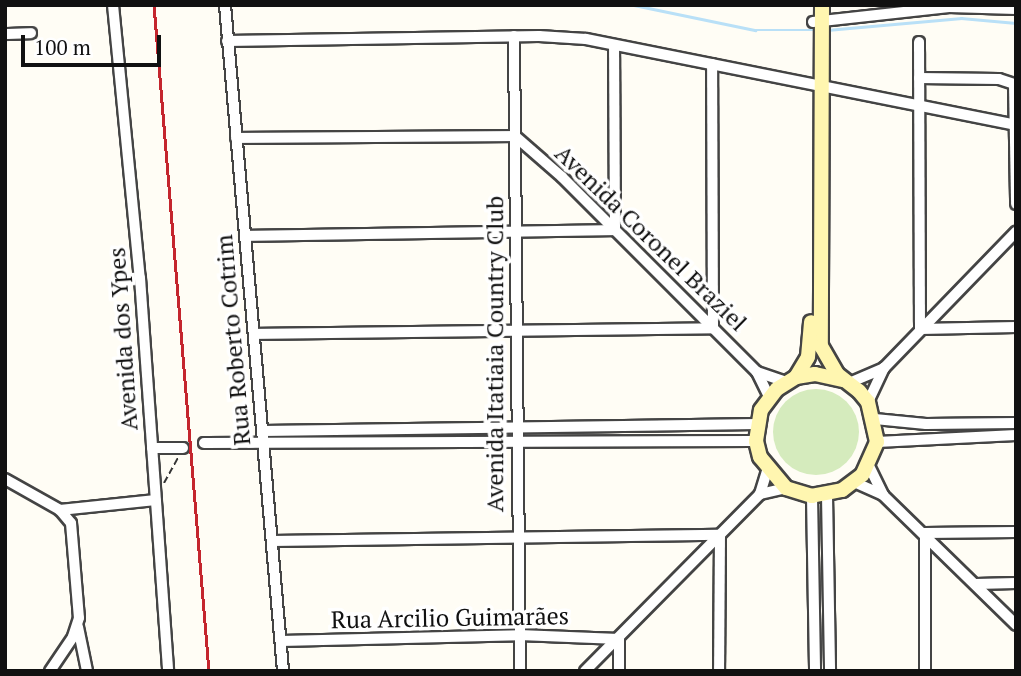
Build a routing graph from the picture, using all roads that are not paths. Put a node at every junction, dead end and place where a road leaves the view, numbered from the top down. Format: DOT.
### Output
graph roads {
  1 [pos="113,5"];
  2 [pos="225,5"];
  3 [pos="813,5"];
  4 [pos="822,5"];
  5 [pos="916,7"];
  6 [pos="1002,7"];
  7 [pos="1016,9"];
  8 [pos="817,27"];
  9 [pos="31,33"];
  10 [pos="5,34"];
  11 [pos="514,36"];
  12 [pos="227,41"];
  13 [pos="919,42"];
  14 [pos="614,46"];
  15 [pos="712,64"];
  16 [pos="919,78"];
  17 [pos="816,85"];
  18 [pos="918,106"];
  19 [pos="1015,125"];
  20 [pos="515,136"];
  21 [pos="236,138"];
  22 [pos="1016,204"];
  23 [pos="615,229"];
  24 [pos="1016,232"];
  25 [pos="515,233"];
  26 [pos="245,236"];
  27 [pos="1016,327"];
  28 [pos="713,328"];
  29 [pos="516,329"];
  30 [pos="920,329"];
  31 [pos="254,334"];
  32 [pos="816,337"];
  33 [pos="884,368"];
  34 [pos="758,372"];
  35 [pos="791,380"];
  36 [pos="846,381"];
  37 [pos="769,397"];
  38 [pos="868,402"];
  39 [pos="875,419"];
  40 [pos="1016,423"];
  41 [pos="757,424"];
  42 [pos="519,429"];
  43 [pos="263,431"];
  44 [pos="1016,435"];
  45 [pos="518,440"];
  46 [pos="756,441"];
  47 [pos="877,442"];
  48 [pos="204,443"];
  49 [pos="264,443"];
  50 [pos="152,448"];
  51 [pos="183,452"];
  52 [pos="869,466"];
  53 [pos="767,471"];
  54 [pos="5,479"];
  55 [pos="854,482"];
  56 [pos="786,488"];
  57 [pos="760,494"];
  58 [pos="827,495"];
  59 [pos="883,495"];
  60 [pos="812,496"];
  61 [pos="155,500"];
  62 [pos="60,510"];
  63 [pos="1016,532"];
  64 [pos="925,533"];
  65 [pos="720,535"];
  66 [pos="517,538"];
  67 [pos="272,541"];
  68 [pos="813,545"];
  69 [pos="828,545"];
  70 [pos="1016,583"];
  71 [pos="976,584"];
  72 [pos="1016,625"];
  73 [pos="78,626"];
  74 [pos="519,635"];
  75 [pos="619,639"];
  76 [pos="281,641"];
  77 [pos="50,671"];
  78 [pos="87,671"];
  79 [pos="168,671"];
  80 [pos="283,671"];
  81 [pos="520,671"];
  82 [pos="585,671"];
  83 [pos="619,671"];
  84 [pos="719,671"];
  85 [pos="815,671"];
  86 [pos="830,671"];
  87 [pos="925,671"];
  1 -- 50 [label="street, Avenida dos Ypes"];
  2 -- 12 [label="street, Rua Roberto Cotrim"];
  3 -- 8 [label="street"];
  4 -- 8 [label="street"];
  5 -- 6 [label="street"];
  5 -- 8 [label="street"];
  6 -- 7 [label="street"];
  8 -- 17 [label="street"];
  9 -- 10 [label="street"];
  11 -- 12 [label="street"];
  11 -- 14 [label="street"];
  11 -- 20 [label="street, Avenida Itatiaia Country Club"];
  12 -- 21 [label="street, Rua Roberto Cotrim"];
  13 -- 16 [label="street"];
  14 -- 15 [label="street"];
  14 -- 23 [label="street"];
  15 -- 17 [label="street"];
  15 -- 28 [label="street"];
  16 -- 18 [label="street"];
  16 -- 19 [label="street"];
  17 -- 18 [label="street"];
  17 -- 32 [label="street"];
  18 -- 19 [label="street"];
  18 -- 30 [label="street"];
  19 -- 22 [label="street"];
  20 -- 21 [label="street"];
  20 -- 23 [label="street, Avenida Coronel Braziel"];
  20 -- 25 [label="street, Avenida Itatiaia Country Club"];
  21 -- 26 [label="street, Rua Roberto Cotrim"];
  23 -- 25 [label="street"];
  23 -- 28 [label="street, Avenida Coronel Braziel"];
  24 -- 30 [label="street"];
  25 -- 26 [label="street"];
  25 -- 29 [label="street, Avenida Itatiaia Country Club"];
  26 -- 31 [label="street, Rua Roberto Cotrim"];
  27 -- 30 [label="street"];
  28 -- 29 [label="street"];
  28 -- 34 [label="street, Avenida Coronel Braziel"];
  29 -- 31 [label="street"];
  29 -- 42 [label="street, Avenida Itatiaia Country Club"];
  30 -- 33 [label="street"];
  31 -- 43 [label="street, Rua Roberto Cotrim"];
  32 -- 35 [label="street"];
  32 -- 36 [label="street"];
  33 -- 36 [label="street"];
  33 -- 38 [label="street"];
  34 -- 35 [label="street, Avenida Coronel Braziel"];
  34 -- 37 [label="street, Avenida Coronel Braziel"];
  35 -- 36 [label="street"];
  35 -- 37 [label="street"];
  36 -- 38 [label="street"];
  37 -- 41 [label="street"];
  38 -- 39 [label="street"];
  39 -- 40 [label="street"];
  39 -- 47 [label="street"];
  41 -- 42 [label="street"];
  41 -- 46 [label="street"];
  42 -- 43 [label="street"];
  42 -- 45 [label="street, Avenida Itatiaia Country Club"];
  43 -- 49 [label="street, Rua Roberto Cotrim"];
  44 -- 47 [label="street"];
  45 -- 46 [label="street"];
  45 -- 49 [label="street"];
  45 -- 66 [label="street, Avenida Itatiaia Country Club"];
  46 -- 53 [label="street"];
  47 -- 52 [label="street"];
  48 -- 49 [label="street"];
  49 -- 67 [label="street, Rua Roberto Cotrim"];
  50 -- 51 [label="street"];
  50 -- 61 [label="street, Avenida dos Ypes"];
  52 -- 55 [label="street"];
  52 -- 59 [label="street"];
  53 -- 56 [label="street"];
  53 -- 57 [label="street"];
  54 -- 62 [label="street"];
  55 -- 58 [label="street"];
  55 -- 59 [label="street"];
  56 -- 57 [label="street"];
  56 -- 60 [label="street"];
  57 -- 65 [label="street"];
  58 -- 60 [label="street"];
  58 -- 69 [label="street"];
  59 -- 64 [label="street"];
  60 -- 68 [label="street"];
  61 -- 62 [label="street"];
  61 -- 79 [label="street, Avenida dos Ypes"];
  62 -- 73 [label="street"];
  63 -- 64 [label="street"];
  64 -- 71 [label="street"];
  64 -- 87 [label="street"];
  65 -- 66 [label="street"];
  65 -- 75 [label="street"];
  65 -- 84 [label="street"];
  66 -- 67 [label="street"];
  66 -- 74 [label="street, Avenida Itatiaia Country Club"];
  67 -- 76 [label="street, Rua Roberto Cotrim"];
  68 -- 69 [label="street"];
  68 -- 85 [label="street"];
  69 -- 86 [label="street"];
  70 -- 71 [label="street"];
  71 -- 72 [label="street"];
  73 -- 77 [label="street"];
  73 -- 78 [label="street"];
  74 -- 75 [label="street, Rua Arcilio Guimarães"];
  74 -- 76 [label="street, Rua Arcilio Guimarães"];
  74 -- 81 [label="street, Avenida Itatiaia Country Club"];
  75 -- 82 [label="street"];
  75 -- 83 [label="street"];
  76 -- 80 [label="street, Rua Roberto Cotrim"];
}
